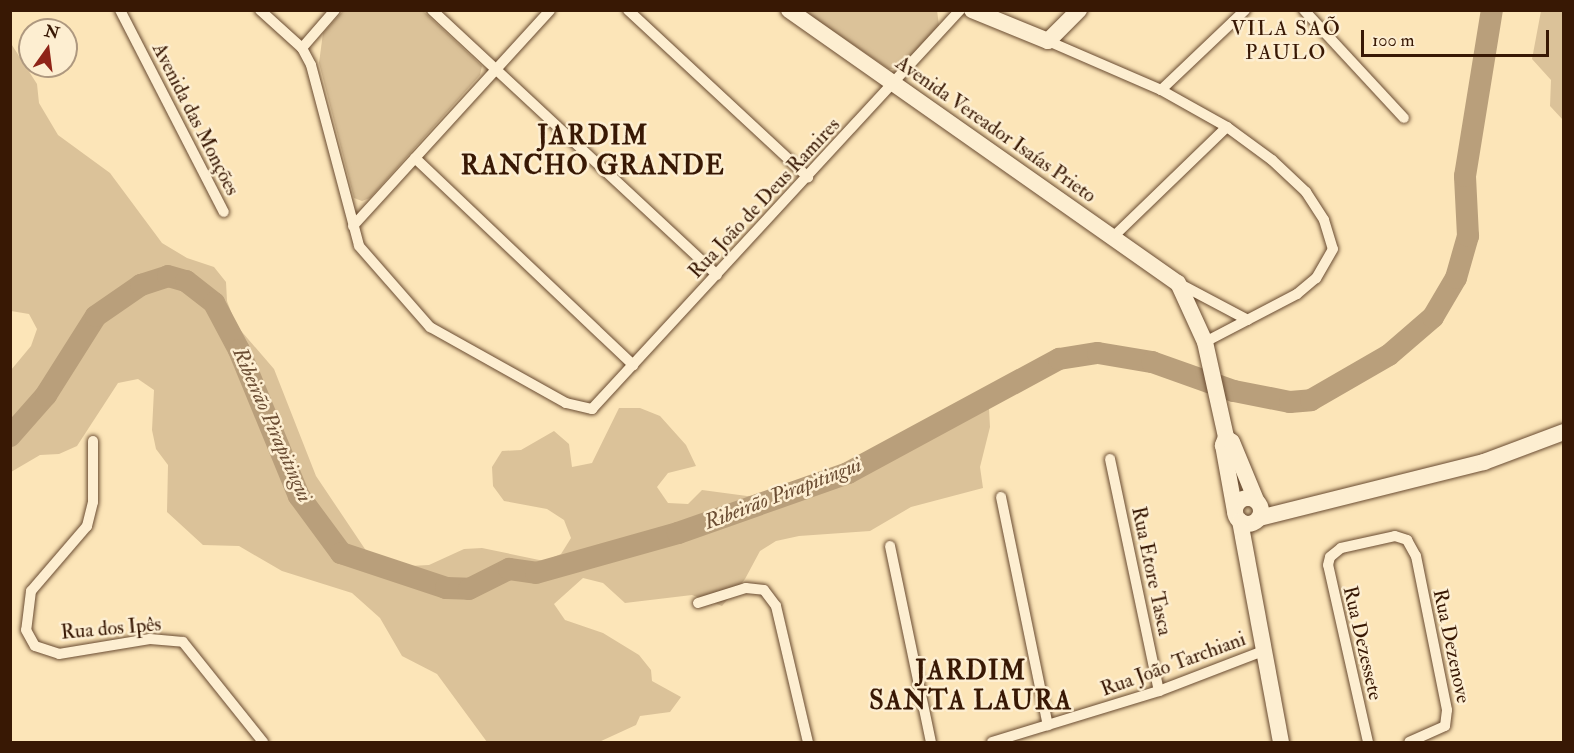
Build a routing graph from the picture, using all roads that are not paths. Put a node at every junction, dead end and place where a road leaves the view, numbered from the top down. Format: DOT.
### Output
graph roads {
  1 [pos="120,10"];
  2 [pos="260,10"];
  3 [pos="335,10"];
  4 [pos="432,10"];
  5 [pos="550,10"];
  6 [pos="627,10"];
  7 [pos="789,10"];
  8 [pos="960,10"];
  9 [pos="972,10"];
  10 [pos="1079,10"];
  11 [pos="1245,10"];
  12 [pos="1304,10"];
  13 [pos="1048,41"];
  14 [pos="302,48"];
  15 [pos="496,70"];
  16 [pos="894,84"];
  17 [pos="1161,90"];
  18 [pos="1404,118"];
  19 [pos="1227,127"];
  20 [pos="415,158"];
  21 [pos="808,177"];
  22 [pos="224,212"];
  23 [pos="353,226"];
  24 [pos="1114,236"];
  25 [pos="717,275"];
  26 [pos="1178,283"];
  27 [pos="1248,320"];
  28 [pos="1206,347"];
  29 [pos="633,365"];
  30 [pos="1225,432"];
  31 [pos="1563,432"];
  32 [pos="93,441"];
  33 [pos="1110,459"];
  34 [pos="1001,497"];
  35 [pos="1250,513"];
  36 [pos="1404,538"];
  37 [pos="890,546"];
  38 [pos="698,603"];
  39 [pos="1263,651"];
  40 [pos="1159,692"];
  41 [pos="1048,725"];
  42 [pos="263,742"];
  43 [pos="808,742"];
  44 [pos="931,742"];
  45 [pos="992,742"];
  46 [pos="1281,742"];
  47 [pos="1368,742"];
  48 [pos="1409,742"];
  1 -- 22 [label="street, Avenida das Monções"];
  2 -- 14 [label="street"];
  3 -- 14 [label="street"];
  4 -- 15 [label="street"];
  5 -- 15 [label="street"];
  6 -- 21 [label="street"];
  7 -- 16 [label="main road, Avenida Vereador Isaías Prieto"];
  8 -- 16 [label="street, Rua João de Deus Ramires"];
  9 -- 13 [label="main road"];
  10 -- 13 [label="main road"];
  11 -- 17 [label="street"];
  12 -- 18 [label="street"];
  13 -- 17 [label="street"];
  14 -- 23 [label="street"];
  15 -- 20 [label="street"];
  15 -- 25 [label="street"];
  16 -- 21 [label="street, Rua João de Deus Ramires"];
  16 -- 24 [label="main road, Avenida Vereador Isaías Prieto"];
  17 -- 19 [label="street"];
  19 -- 24 [label="street"];
  19 -- 27 [label="street"];
  20 -- 23 [label="street"];
  20 -- 29 [label="street"];
  21 -- 25 [label="street, Rua João de Deus Ramires"];
  23 -- 29 [label="street, Rua João de Deus Ramires"];
  24 -- 26 [label="main road, Avenida Vereador Isaías Prieto"];
  25 -- 29 [label="street, Rua João de Deus Ramires"];
  26 -- 27 [label="street, Avenida Vereador Isaías Prieto"];
  26 -- 28 [label="main road, Avenida Vereador Isaías Prieto"];
  27 -- 28 [label="street"];
  28 -- 30 [label="main road, Avenida Vereador Isaías Prieto"];
  30 -- 35 [label="main road, Avenida Vereador Isaías Prieto"];
  30 -- 35 [label="main road, Avenida Vereador Isaías Prieto"];
  31 -- 35 [label="main road"];
  32 -- 42 [label="street, Rua dos Ipês"];
  33 -- 40 [label="street, Rua Etore Tasca"];
  34 -- 41 [label="street"];
  35 -- 39 [label="main road"];
  36 -- 47 [label="street, Rua Dezessete"];
  36 -- 48 [label="street, Rua Dezenove"];
  37 -- 44 [label="street"];
  38 -- 43 [label="street"];
  39 -- 40 [label="street, Rua João Tarchiani"];
  39 -- 46 [label="main road"];
  40 -- 41 [label="street, Rua João Tarchiani"];
  41 -- 45 [label="street, Rua João Tarchiani"];
}
